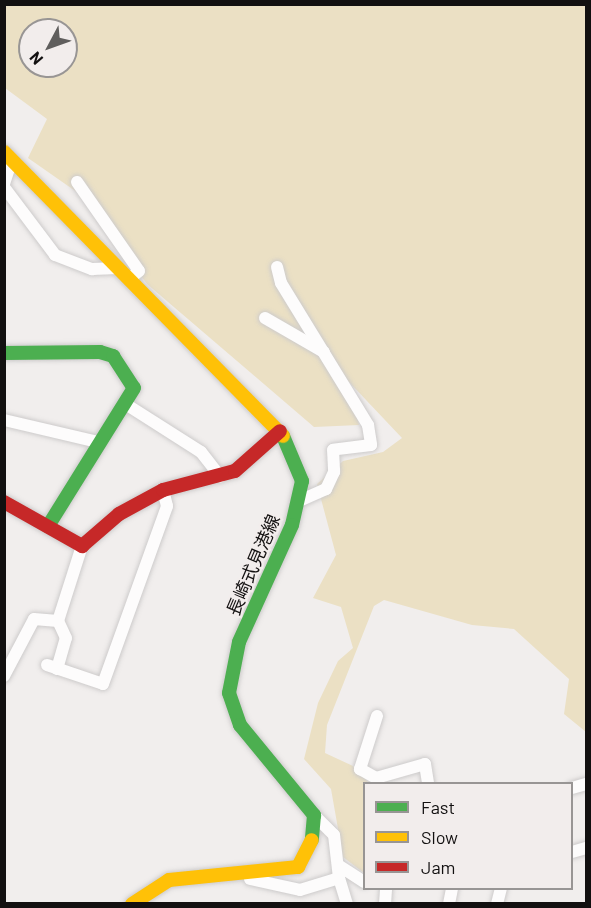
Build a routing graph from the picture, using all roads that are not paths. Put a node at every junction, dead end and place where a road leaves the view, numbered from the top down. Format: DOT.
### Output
graph roads {
  1 [pos="8,156"];
  2 [pos="77,182"];
  3 [pos="4,185"];
  4 [pos="277,267"];
  5 [pos="118,268"];
  6 [pos="129,279"];
  7 [pos="265,318"];
  8 [pos="324,352"];
  9 [pos="4,353"];
  10 [pos="124,403"];
  11 [pos="4,420"];
  12 [pos="280,430"];
  13 [pos="98,442"];
  14 [pos="220,476"];
  15 [pos="163,490"];
  16 [pos="4,502"];
  17 [pos="297,502"];
  18 [pos="48,526"];
  19 [pos="82,546"];
  20 [pos="57,621"];
  21 [pos="4,676"];
  22 [pos="377,716"];
  23 [pos="428,782"];
  24 [pos="314,815"];
  25 [pos="338,865"];
  26 [pos="235,876"];
  27 [pos="339,878"];
  28 [pos="363,881"];
  29 [pos="132,903"];
  30 [pos="347,903"];
  1 -- 3 [label="street"];
  1 -- 5 [label="main road, 長崎式見港線"];
  2 -- 6 [label="street"];
  3 -- 5 [label="street"];
  4 -- 8 [label="street"];
  5 -- 6 [label="main road, 長崎式見港線"];
  6 -- 12 [label="main road, 長崎式見港線"];
  7 -- 8 [label="street"];
  8 -- 17 [label="street"];
  9 -- 10 [label="main road"];
  10 -- 13 [label="main road"];
  10 -- 14 [label="street"];
  11 -- 13 [label="street"];
  12 -- 14 [label="main road"];
  12 -- 17 [label="main road, 長崎式見港線"];
  13 -- 18 [label="main road"];
  14 -- 15 [label="main road"];
  15 -- 19 [label="main road"];
  15 -- 20 [label="street"];
  16 -- 18 [label="main road"];
  17 -- 24 [label="main road, 長崎式見港線"];
  18 -- 19 [label="main road"];
  19 -- 20 [label="street"];
  20 -- 21 [label="street"];
  22 -- 23 [label="street"];
  24 -- 25 [label="street"];
  24 -- 26 [label="main road"];
  25 -- 27 [label="street"];
  25 -- 28 [label="street"];
  26 -- 27 [label="street"];
  26 -- 29 [label="main road"];
  27 -- 30 [label="street"];
}
